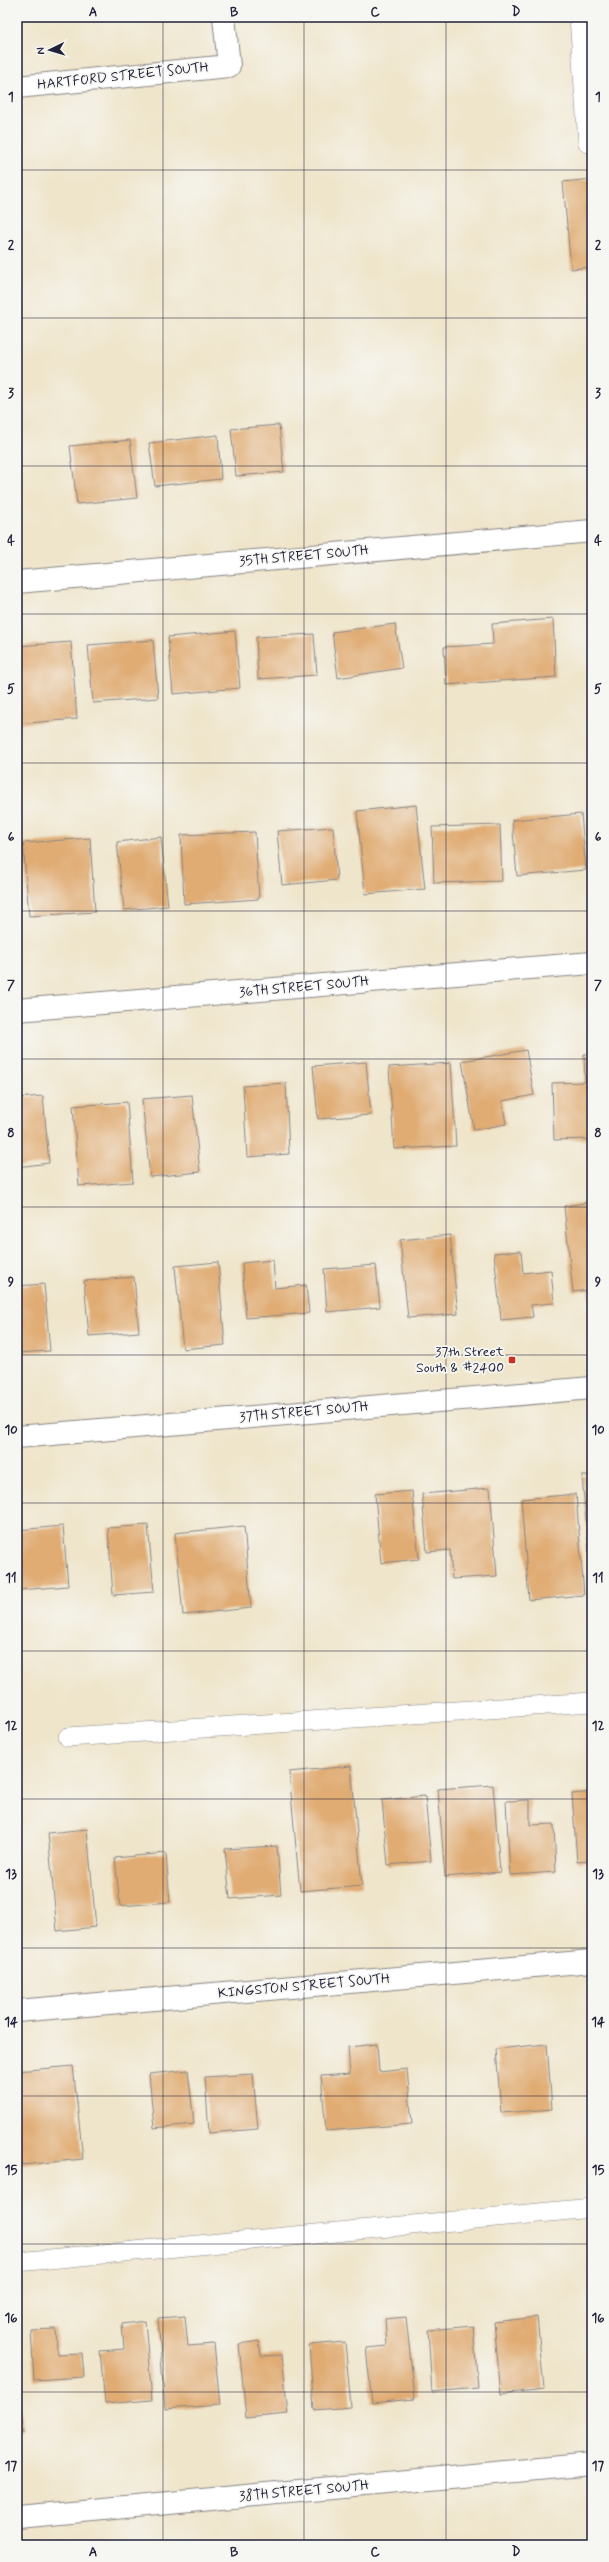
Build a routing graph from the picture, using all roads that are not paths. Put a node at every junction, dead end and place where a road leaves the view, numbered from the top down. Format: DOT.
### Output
graph roads {
  1 [pos="224,17"];
  2 [pos="579,17"];
  3 [pos="17,87"];
  4 [pos="588,144"];
  5 [pos="592,531"];
  6 [pos="17,582"];
  7 [pos="592,963"];
  8 [pos="17,1010"];
  9 [pos="592,1388"];
  10 [pos="17,1437"];
  11 [pos="592,1702"];
  12 [pos="68,1737"];
  13 [pos="592,1961"];
  14 [pos="17,2011"];
  15 [pos="592,2208"];
  16 [pos="17,2262"];
  17 [pos="592,2464"];
  18 [pos="17,2517"];
  1 -- 3 [label="street, HARTFORD STREET SOUTH"];
  2 -- 4 [label="lane"];
  5 -- 6 [label="street, 35TH STREET SOUTH"];
  7 -- 8 [label="street, 36TH STREET SOUTH"];
  9 -- 10 [label="street, 37TH STREET SOUTH"];
  11 -- 12 [label="lane"];
  13 -- 14 [label="street, KINGSTON STREET SOUTH"];
  15 -- 16 [label="lane"];
  17 -- 18 [label="street, 38TH STREET SOUTH"];
}
